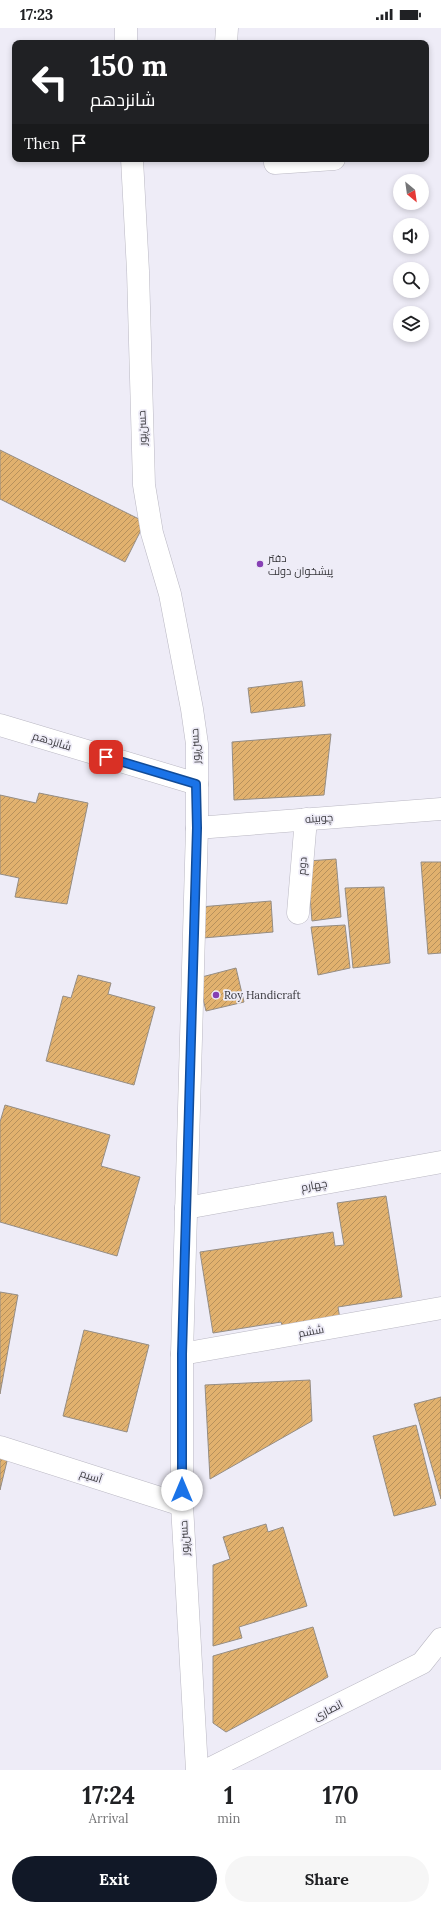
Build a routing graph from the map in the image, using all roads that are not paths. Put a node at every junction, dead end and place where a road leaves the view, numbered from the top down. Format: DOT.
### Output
graph roads {
  1 [pos="126,28"];
  2 [pos="227,28"];
  3 [pos="126,40"];
  4 [pos="226,40"];
  5 [pos="132,162"];
  6 [pos="275,162"];
  7 [pos="290,162"];
  8 [pos="0,725"];
  9 [pos="196,784"];
  10 [pos="441,809"];
  11 [pos="306,819"];
  12 [pos="197,828"];
  13 [pos="298,913"];
  14 [pos="441,1162"];
  15 [pos="186,1208"];
  16 [pos="441,1308"];
  17 [pos="182,1354"];
  18 [pos="0,1447"];
  19 [pos="182,1505"];
  20 [pos="441,1640"];
  21 [pos="197,1770"];
  22 [pos="207,1770"];
  1 -- 3 [label="street"];
  2 -- 4 [label="street"];
  5 -- 9 [label="street, حسن‌پور"];
  6 -- 7 [label="street"];
  8 -- 9 [label="street, شانزدهم"];
  9 -- 12 [label="street, حسن‌پور"];
  10 -- 11 [label="street, چوبینه"];
  11 -- 12 [label="street, چوبینه"];
  11 -- 13 [label="street, دوم"];
  12 -- 15 [label="street, حسن‌پور"];
  14 -- 15 [label="street, چهارم"];
  15 -- 17 [label="street, حسن‌پور"];
  16 -- 17 [label="street, ششم"];
  17 -- 19 [label="street, حسن‌پور"];
  18 -- 19 [label="street, آسیم"];
  19 -- 21 [label="street, حسن‌پور"];
  20 -- 22 [label="street, انصاری"];
}
